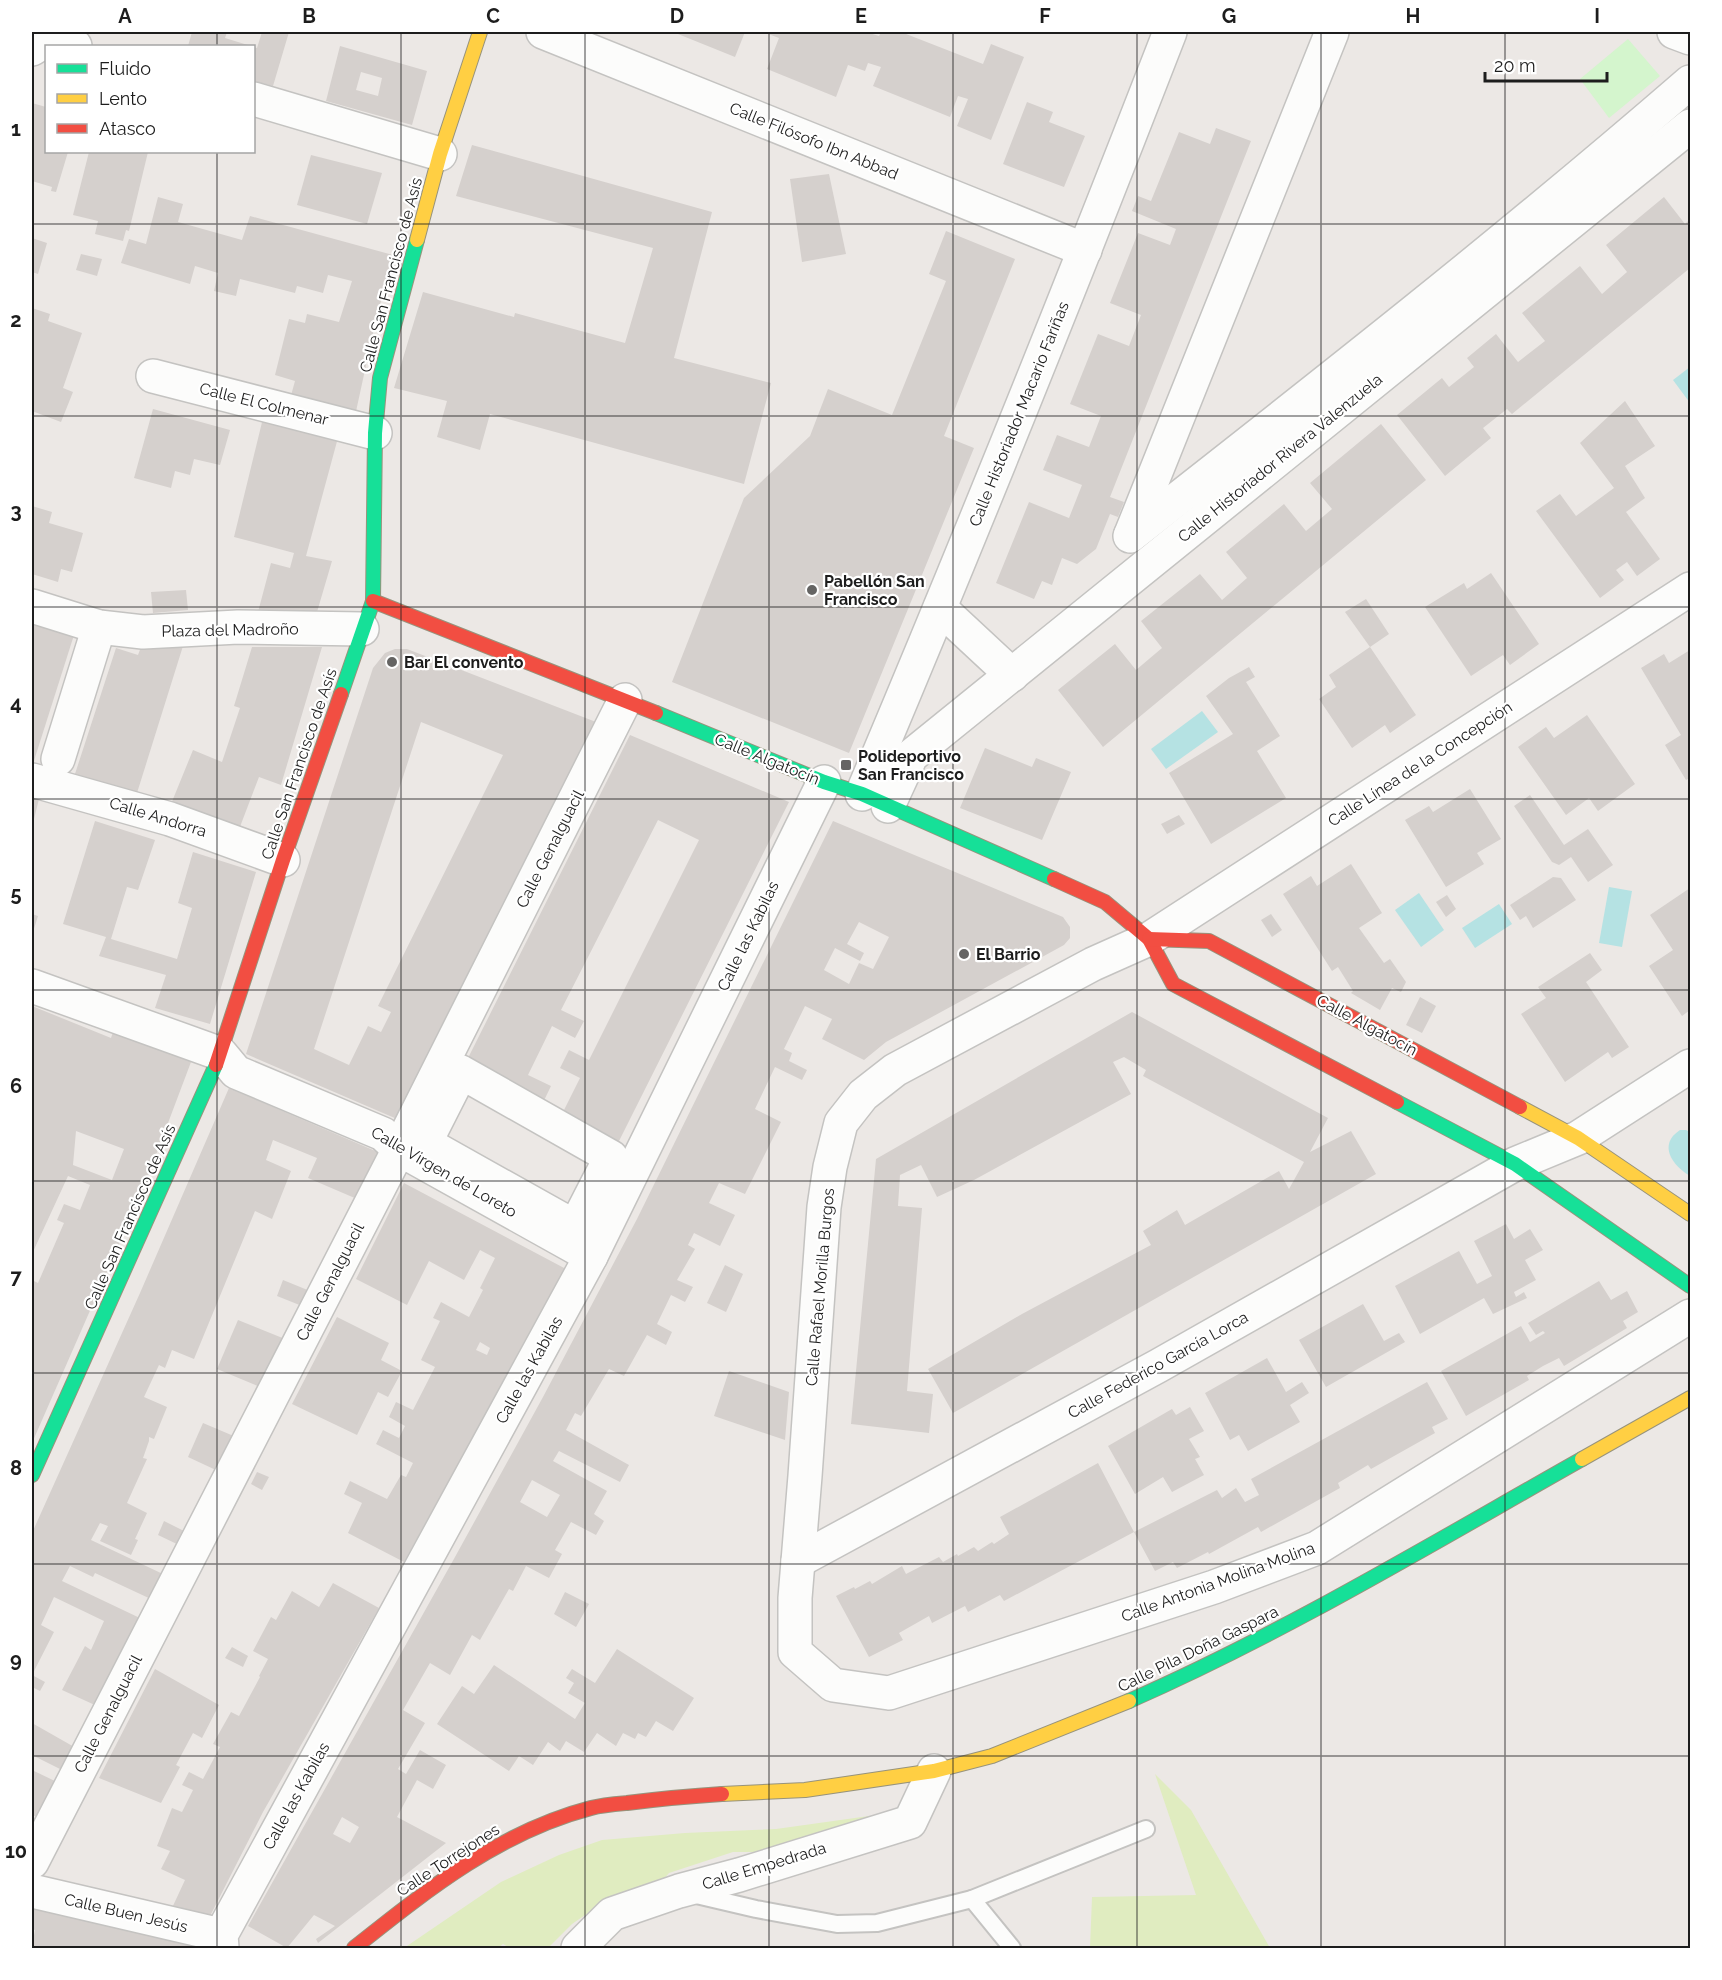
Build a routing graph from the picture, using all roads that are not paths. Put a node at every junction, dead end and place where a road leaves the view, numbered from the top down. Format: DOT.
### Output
graph roads {
  1 [pos="480,32"];
  2 [pos="543,32"];
  3 [pos="1170,32"];
  4 [pos="1332,32"];
  5 [pos="1674,32"];
  6 [pos="1690,38"];
  7 [pos="71,45"];
  8 [pos="32,49"];
  9 [pos="1690,82"];
  10 [pos="255,99"];
  11 [pos="1690,126"];
  12 [pos="440,154"];
  13 [pos="1085,250"];
  14 [pos="153,376"];
  15 [pos="375,433"];
  16 [pos="1690,589"];
  17 [pos="32,606"];
  18 [pos="940,608"];
  19 [pos="368,615"];
  20 [pos="99,627"];
  21 [pos="1012,675"];
  22 [pos="625,700"];
  23 [pos="58,759"];
  24 [pos="32,780"];
  25 [pos="824,782"];
  26 [pos="875,800"];
  27 [pos="283,860"];
  28 [pos="1149,939"];
  29 [pos="32,986"];
  30 [pos="221,1054"];
  31 [pos="1690,1066"];
  32 [pos="1578,1138"];
  33 [pos="399,1149"];
  34 [pos="611,1157"];
  35 [pos="1515,1164"];
  36 [pos="1690,1214"];
  37 [pos="591,1256"];
  38 [pos="1690,1286"];
  39 [pos="1690,1316"];
  40 [pos="1690,1398"];
  41 [pos="32,1475"];
  42 [pos="798,1561"];
  43 [pos="934,1771"];
  44 [pos="675,1797"];
  45 [pos="1146,1829"];
  46 [pos="32,1862"];
  47 [pos="32,1891"];
  48 [pos="679,1891"];
  49 [pos="972,1899"];
  50 [pos="221,1942"];
  51 [pos="354,1948"];
  52 [pos="578,1948"];
  53 [pos="1012,1948"];
  1 -- 12 [label="street, Calle San Francisco de Asís"];
  2 -- 13 [label="street, Calle Filósofo Ibn Abbad"];
  3 -- 13 [label="street, Calle Historiador Macario Fariñas"];
  4 -- 9 [label="street"];
  5 -- 6 [label="street"];
  7 -- 8 [label="street"];
  10 -- 12 [label="street"];
  11 -- 21 [label="street, Calle Historiador Rivera Valenzuela"];
  12 -- 15 [label="street, Calle San Francisco de Asís"];
  13 -- 18 [label="street, Calle Historiador Macario Fariñas"];
  14 -- 15 [label="street, Calle El Colmenar"];
  15 -- 19 [label="street, Calle San Francisco de Asís"];
  16 -- 28 [label="street, Calle Línea de la Concepción"];
  17 -- 20 [label="street, Plaza del Madroño"];
  18 -- 21 [label="street"];
  18 -- 26 [label="street, Calle Historiador Macario Fariñas"];
  19 -- 20 [label="street, Plaza del Madroño"];
  19 -- 22 [label="street, Calle Algatocín"];
  19 -- 27 [label="street, Calle San Francisco de Asís"];
  20 -- 23 [label="street"];
  21 -- 26 [label="street, Calle Historiador Rivera Valenzuela"];
  22 -- 25 [label="street, Calle Algatocín"];
  22 -- 33 [label="street, Calle Genalguacil"];
  24 -- 27 [label="street, Calle Andorra"];
  25 -- 26 [label="street, Calle Algatocín"];
  25 -- 37 [label="street, Calle las Kabilas"];
  26 -- 28 [label="street, Calle Algatocín"];
  27 -- 30 [label="street, Calle San Francisco de Asís"];
  28 -- 32 [label="street, Calle Algatocín"];
  28 -- 35 [label="street, Calle Algatocín"];
  28 -- 42 [label="street, Calle Rafael Morilla Burgos"];
  29 -- 30 [label="street, Calle Virgen de Loreto"];
  30 -- 33 [label="street, Calle Virgen de Loreto"];
  30 -- 41 [label="street, Calle San Francisco de Asís"];
  31 -- 32 [label="street"];
  32 -- 35 [label="street"];
  32 -- 36 [label="street, Calle Algatocín"];
  33 -- 37 [label="street, Calle Virgen de Loreto"];
  33 -- 46 [label="street, Calle Genalguacil"];
  34 -- 34 [label="street"];
  35 -- 38 [label="street, Calle Algatocín"];
  35 -- 42 [label="street, Calle Federico García Lorca"];
  37 -- 50 [label="street, Calle las Kabilas"];
  39 -- 42 [label="street, Calle Antonia Molina Molina"];
  40 -- 43 [label="street, Calle Pila Doña Gaspara"];
  43 -- 44 [label="street, Calle Pila Doña Gaspara"];
  43 -- 48 [label="street, Calle Empedrada"];
  44 -- 51 [label="street, Calle Torrejones"];
  45 -- 49 [label="lane"];
  47 -- 50 [label="street, Calle Buen Jesús"];
  48 -- 49 [label="lane"];
  48 -- 52 [label="street, Calle Empedrada"];
  49 -- 53 [label="lane"];
}
